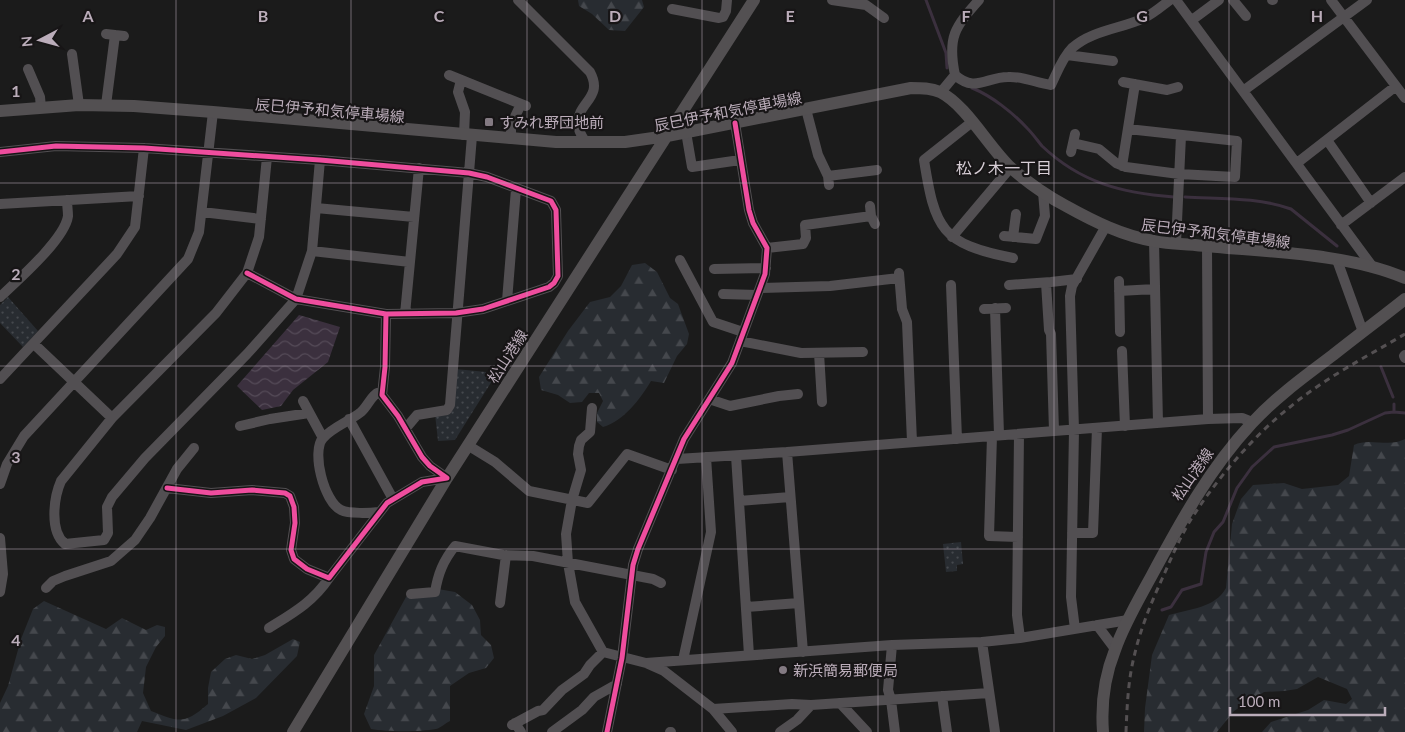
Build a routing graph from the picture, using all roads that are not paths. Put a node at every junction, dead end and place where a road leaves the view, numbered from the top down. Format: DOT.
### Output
graph roads {
  1 [pos="518,0"];
  2 [pos="727,0"];
  3 [pos="832,0"];
  4 [pos="979,0"];
  5 [pos="1170,0"];
  6 [pos="1176,0"];
  7 [pos="1219,0"];
  8 [pos="1233,0"];
  9 [pos="1331,0"];
  10 [pos="1367,0"];
  11 [pos="750,1"];
  12 [pos="672,9"];
  13 [pos="1246,16"];
  14 [pos="1344,17"];
  15 [pos="884,18"];
  16 [pos="1192,20"];
  17 [pos="115,35"];
  18 [pos="72,54"];
  19 [pos="1067,55"];
  20 [pos="1113,61"];
  21 [pos="28,69"];
  22 [pos="955,75"];
  23 [pos="449,76"];
  24 [pos="461,80"];
  25 [pos="1123,82"];
  26 [pos="1135,84"];
  27 [pos="1396,86"];
  28 [pos="1178,87"];
  29 [pos="1243,91"];
  30 [pos="941,92"];
  31 [pos="1405,98"];
  32 [pos="79,105"];
  33 [pos="106,105"];
  34 [pos="41,108"];
  35 [pos="806,109"];
  36 [pos="0,111"];
  37 [pos="213,112"];
  38 [pos="972,122"];
  39 [pos="735,123"];
  40 [pos="1128,129"];
  41 [pos="686,132"];
  42 [pos="468,135"];
  43 [pos="667,136"];
  44 [pos="1181,136"];
  45 [pos="511,139"];
  46 [pos="1327,140"];
  47 [pos="586,143"];
  48 [pos="1073,143"];
  49 [pos="144,148"];
  50 [pos="0,152"];
  51 [pos="208,153"];
  52 [pos="267,157"];
  53 [pos="320,160"];
  54 [pos="740,160"];
  55 [pos="1297,164"];
  56 [pos="1122,166"];
  57 [pos="1011,167"];
  58 [pos="419,168"];
  59 [pos="871,168"];
  60 [pos="469,173"];
  61 [pos="1179,174"];
  62 [pos="1405,177"];
  63 [pos="516,189"];
  64 [pos="1043,192"];
  65 [pos="139,196"];
  66 [pos="67,200"];
  67 [pos="1371,203"];
  68 [pos="0,204"];
  69 [pos="870,206"];
  70 [pos="316,208"];
  71 [pos="202,212"];
  72 [pos="1016,214"];
  73 [pos="414,217"];
  74 [pos="261,219"];
  75 [pos="1341,225"];
  76 [pos="1106,226"];
  77 [pos="952,237"];
  78 [pos="1154,241"];
  79 [pos="1176,244"];
  80 [pos="1207,246"];
  81 [pos="767,248"];
  82 [pos="312,251"];
  83 [pos="1013,258"];
  84 [pos="680,260"];
  85 [pos="1337,260"];
  86 [pos="410,262"];
  87 [pos="1372,266"];
  88 [pos="766,268"];
  89 [pos="714,269"];
  90 [pos="247,273"];
  91 [pos="1405,278"];
  92 [pos="1077,279"];
  93 [pos="1046,283"];
  94 [pos="952,285"];
  95 [pos="1009,285"];
  96 [pos="1155,290"];
  97 [pos="758,292"];
  98 [pos="723,294"];
  99 [pos="0,297"];
  100 [pos="1405,298"];
  101 [pos="296,299"];
  102 [pos="507,301"];
  103 [pos="984,309"];
  104 [pos="456,313"];
  105 [pos="386,314"];
  106 [pos="405,314"];
  107 [pos="1116,325"];
  108 [pos="1363,332"];
  109 [pos="741,336"];
  110 [pos="34,344"];
  111 [pos="1122,351"];
  112 [pos="862,352"];
  113 [pos="819,354"];
  114 [pos="0,379"];
  115 [pos="74,383"];
  116 [pos="382,391"];
  117 [pos="798,394"];
  118 [pos="709,398"];
  119 [pos="303,401"];
  120 [pos="822,402"];
  121 [pos="592,408"];
  122 [pos="309,413"];
  123 [pos="112,418"];
  124 [pos="349,419"];
  125 [pos="1208,419"];
  126 [pos="1252,422"];
  127 [pos="1158,423"];
  128 [pos="240,426"];
  129 [pos="1125,426"];
  130 [pos="406,428"];
  131 [pos="1097,428"];
  132 [pos="1074,430"];
  133 [pos="1054,431"];
  134 [pos="1019,434"];
  135 [pos="995,436"];
  136 [pos="323,438"];
  137 [pos="957,439"];
  138 [pos="912,442"];
  139 [pos="468,446"];
  140 [pos="194,448"];
  141 [pos="787,452"];
  142 [pos="736,456"];
  143 [pos="706,457"];
  144 [pos="676,459"];
  145 [pos="672,470"];
  146 [pos="447,478"];
  147 [pos="0,484"];
  148 [pos="167,488"];
  149 [pos="790,497"];
  150 [pos="393,499"];
  151 [pos="572,500"];
  152 [pos="739,501"];
  153 [pos="379,512"];
  154 [pos="1072,533"];
  155 [pos="1018,537"];
  156 [pos="0,538"];
  157 [pos="506,555"];
  158 [pos="568,563"];
  159 [pos="632,576"];
  160 [pos="329,578"];
  161 [pos="661,583"];
  162 [pos="46,588"];
  163 [pos="0,592"];
  164 [pos="411,594"];
  165 [pos="500,603"];
  166 [pos="799,603"];
  167 [pos="746,607"];
  168 [pos="1128,620"];
  169 [pos="1097,625"];
  170 [pos="269,628"];
  171 [pos="1075,629"];
  172 [pos="1020,638"];
  173 [pos="982,642"];
  174 [pos="892,645"];
  175 [pos="1115,649"];
  176 [pos="603,652"];
  177 [pos="803,652"];
  178 [pos="749,655"];
  179 [pos="622,658"];
  180 [pos="683,660"];
  181 [pos="646,662"];
  182 [pos="617,684"];
  183 [pos="990,693"];
  184 [pos="942,696"];
  185 [pos="891,700"];
  186 [pos="840,703"];
  187 [pos="811,705"];
  188 [pos="713,709"];
  189 [pos="516,727"];
  190 [pos="788,730"];
  191 [pos="293,732"];
  192 [pos="552,732"];
  193 [pos="607,732"];
  194 [pos="732,732"];
  195 [pos="867,732"];
  196 [pos="895,732"];
  197 [pos="947,732"];
  198 [pos="995,732"];
  199 [pos="1103,732"];
  1 -- 47 [label="street"];
  2 -- 12 [label="street"];
  3 -- 15 [label="street"];
  4 -- 22 [label="street"];
  5 -- 19 [label="street"];
  6 -- 16 [label="street"];
  7 -- 16 [label="street"];
  8 -- 13 [label="street"];
  9 -- 14 [label="street"];
  10 -- 14 [label="street"];
  11 -- 43 [label="main road, 松山港線"];
  14 -- 27 [label="street"];
  14 -- 29 [label="street"];
  16 -- 29 [label="street"];
  17 -- 33 [label="street"];
  18 -- 32 [label="street"];
  19 -- 20 [label="street"];
  19 -- 22 [label="street"];
  21 -- 34 [label="street"];
  22 -- 30 [label="street"];
  23 -- 24 [label="street"];
  24 -- 42 [label="street"];
  24 -- 45 [label="street"];
  25 -- 26 [label="street"];
  26 -- 28 [label="street"];
  26 -- 40 [label="street"];
  27 -- 31 [label="street"];
  27 -- 46 [label="street"];
  29 -- 55 [label="street"];
  30 -- 35 [label="main road, 辰巳伊予和気停車場線"];
  30 -- 38 [label="main road, 辰巳伊予和気停車場線"];
  32 -- 33 [label="main road, 辰巳伊予和気停車場線"];
  32 -- 34 [label="main road, 辰巳伊予和気停車場線"];
  33 -- 37 [label="main road, 辰巳伊予和気停車場線"];
  34 -- 36 [label="main road, 辰巳伊予和気停車場線"];
  35 -- 39 [label="main road, 辰巳伊予和気停車場線"];
  35 -- 59 [label="street"];
  37 -- 42 [label="main road, 辰巳伊予和気停車場線"];
  37 -- 51 [label="street"];
  38 -- 57 [label="main road, 辰巳伊予和気停車場線"];
  38 -- 77 [label="street"];
  39 -- 41 [label="main road, 辰巳伊予和気停車場線"];
  39 -- 54 [label="street"];
  40 -- 44 [label="street"];
  40 -- 56 [label="street"];
  41 -- 43 [label="main road, 辰巳伊予和気停車場線"];
  41 -- 54 [label="street"];
  42 -- 45 [label="main road, 辰巳伊予和気停車場線"];
  42 -- 60 [label="street"];
  43 -- 47 [label="main road, 辰巳伊予和気停車場線"];
  43 -- 139 [label="main road, 松山港線"];
  44 -- 61 [label="street"];
  44 -- 61 [label="street"];
  45 -- 47 [label="main road, 辰巳伊予和気停車場線"];
  46 -- 55 [label="street"];
  46 -- 67 [label="street"];
  48 -- 56 [label="street"];
  49 -- 50 [label="street"];
  49 -- 51 [label="street"];
  49 -- 65 [label="street"];
  51 -- 52 [label="street"];
  51 -- 71 [label="street"];
  52 -- 53 [label="street"];
  52 -- 74 [label="street"];
  53 -- 58 [label="street"];
  53 -- 70 [label="street"];
  54 -- 81 [label="street"];
  55 -- 75 [label="street"];
  56 -- 61 [label="street"];
  57 -- 64 [label="main road, 辰巳伊予和気停車場線"];
  57 -- 77 [label="street"];
  58 -- 60 [label="street"];
  58 -- 73 [label="street"];
  60 -- 63 [label="street"];
  60 -- 104 [label="street"];
  61 -- 79 [label="street"];
  62 -- 67 [label="street"];
  63 -- 102 [label="street"];
  63 -- 102 [label="street"];
  64 -- 72 [label="street"];
  64 -- 76 [label="main road, 辰巳伊予和気停車場線"];
  65 -- 66 [label="street"];
  65 -- 110 [label="street"];
  66 -- 68 [label="street"];
  66 -- 99 [label="street"];
  67 -- 75 [label="street"];
  69 -- 81 [label="street"];
  70 -- 73 [label="street"];
  70 -- 82 [label="street"];
  71 -- 74 [label="street"];
  71 -- 115 [label="street"];
  73 -- 86 [label="street"];
  74 -- 90 [label="street"];
  75 -- 87 [label="street"];
  76 -- 78 [label="main road, 辰巳伊予和気停車場線"];
  76 -- 92 [label="street"];
  77 -- 83 [label="street"];
  78 -- 79 [label="main road, 辰巳伊予和気停車場線"];
  78 -- 96 [label="street"];
  79 -- 80 [label="main road, 辰巳伊予和気停車場線"];
  80 -- 85 [label="main road, 辰巳伊予和気停車場線"];
  80 -- 125 [label="street"];
  81 -- 88 [label="street"];
  82 -- 86 [label="street"];
  82 -- 101 [label="street"];
  84 -- 109 [label="street"];
  85 -- 87 [label="main road, 辰巳伊予和気停車場線"];
  85 -- 108 [label="street"];
  86 -- 106 [label="street"];
  87 -- 91 [label="main road, 辰巳伊予和気停車場線"];
  88 -- 89 [label="street"];
  88 -- 97 [label="street"];
  90 -- 101 [label="street"];
  90 -- 123 [label="street"];
  92 -- 93 [label="street"];
  92 -- 132 [label="street"];
  93 -- 95 [label="street"];
  93 -- 133 [label="street"];
  94 -- 137 [label="street"];
  96 -- 107 [label="street"];
  96 -- 127 [label="street"];
  97 -- 98 [label="street"];
  97 -- 109 [label="street"];
  97 -- 138 [label="street"];
  100 -- 108 [label="main road, 松山港線"];
  101 -- 105 [label="street"];
  101 -- 123 [label="street"];
  102 -- 104 [label="street"];
  103 -- 135 [label="street"];
  104 -- 106 [label="street"];
  104 -- 130 [label="street"];
  105 -- 106 [label="street"];
  105 -- 116 [label="street"];
  108 -- 126 [label="main road, 松山港線"];
  109 -- 113 [label="street"];
  109 -- 118 [label="street"];
  110 -- 114 [label="street"];
  110 -- 115 [label="street"];
  111 -- 129 [label="street"];
  112 -- 113 [label="street"];
  113 -- 120 [label="street"];
  115 -- 123 [label="street"];
  115 -- 147 [label="street"];
  116 -- 124 [label="street"];
  116 -- 130 [label="street"];
  117 -- 118 [label="street"];
  118 -- 144 [label="street"];
  119 -- 122 [label="street"];
  121 -- 151 [label="street"];
  122 -- 128 [label="street"];
  122 -- 136 [label="street"];
  124 -- 136 [label="street"];
  124 -- 150 [label="street"];
  125 -- 126 [label="street"];
  125 -- 127 [label="street"];
  126 -- 168 [label="main road, 松山港線"];
  127 -- 129 [label="street"];
  129 -- 131 [label="street"];
  130 -- 146 [label="street"];
  131 -- 132 [label="street"];
  131 -- 154 [label="street"];
  132 -- 133 [label="street"];
  132 -- 154 [label="street"];
  133 -- 134 [label="street"];
  134 -- 135 [label="street"];
  134 -- 155 [label="street"];
  135 -- 137 [label="street"];
  135 -- 155 [label="street"];
  136 -- 153 [label="street"];
  137 -- 138 [label="street"];
  138 -- 141 [label="street"];
  139 -- 146 [label="main road, 松山港線"];
  139 -- 151 [label="street"];
  140 -- 148 [label="street"];
  141 -- 142 [label="street"];
  141 -- 149 [label="street"];
  142 -- 143 [label="street"];
  142 -- 152 [label="street"];
  143 -- 144 [label="street"];
  143 -- 180 [label="street"];
  144 -- 145 [label="street"];
  145 -- 151 [label="street"];
  145 -- 159 [label="street"];
  146 -- 150 [label="street"];
  146 -- 191 [label="main road, 松山港線"];
  148 -- 160 [label="street"];
  148 -- 162 [label="street"];
  149 -- 152 [label="street"];
  149 -- 166 [label="street"];
  150 -- 153 [label="street"];
  151 -- 158 [label="street"];
  152 -- 167 [label="street"];
  153 -- 160 [label="street"];
  154 -- 171 [label="street"];
  155 -- 172 [label="street"];
  156 -- 163 [label="street"];
  157 -- 158 [label="street"];
  157 -- 164 [label="street"];
  157 -- 165 [label="street"];
  158 -- 159 [label="street"];
  158 -- 176 [label="street"];
  159 -- 161 [label="street"];
  159 -- 179 [label="street"];
  160 -- 170 [label="street"];
  166 -- 167 [label="street"];
  166 -- 177 [label="street"];
  167 -- 178 [label="street"];
  168 -- 169 [label="street"];
  168 -- 175 [label="main road, 松山港線"];
  169 -- 171 [label="street"];
  169 -- 175 [label="street"];
  171 -- 172 [label="street"];
  172 -- 173 [label="street"];
  173 -- 174 [label="street"];
  173 -- 183 [label="street"];
  174 -- 177 [label="street"];
  174 -- 185 [label="street"];
  175 -- 199 [label="main road, 松山港線"];
  176 -- 179 [label="street"];
  176 -- 189 [label="street"];
  177 -- 178 [label="street"];
  178 -- 180 [label="street"];
  179 -- 181 [label="street"];
  179 -- 182 [label="street"];
  180 -- 181 [label="street"];
  181 -- 188 [label="street"];
  182 -- 192 [label="street"];
  182 -- 193 [label="street"];
  183 -- 184 [label="street"];
  183 -- 198 [label="street"];
  184 -- 185 [label="street"];
  184 -- 197 [label="street"];
  185 -- 186 [label="street"];
  185 -- 196 [label="street"];
  186 -- 187 [label="street"];
  186 -- 195 [label="street"];
  187 -- 188 [label="street"];
  187 -- 190 [label="street"];
  188 -- 194 [label="street"];
}
